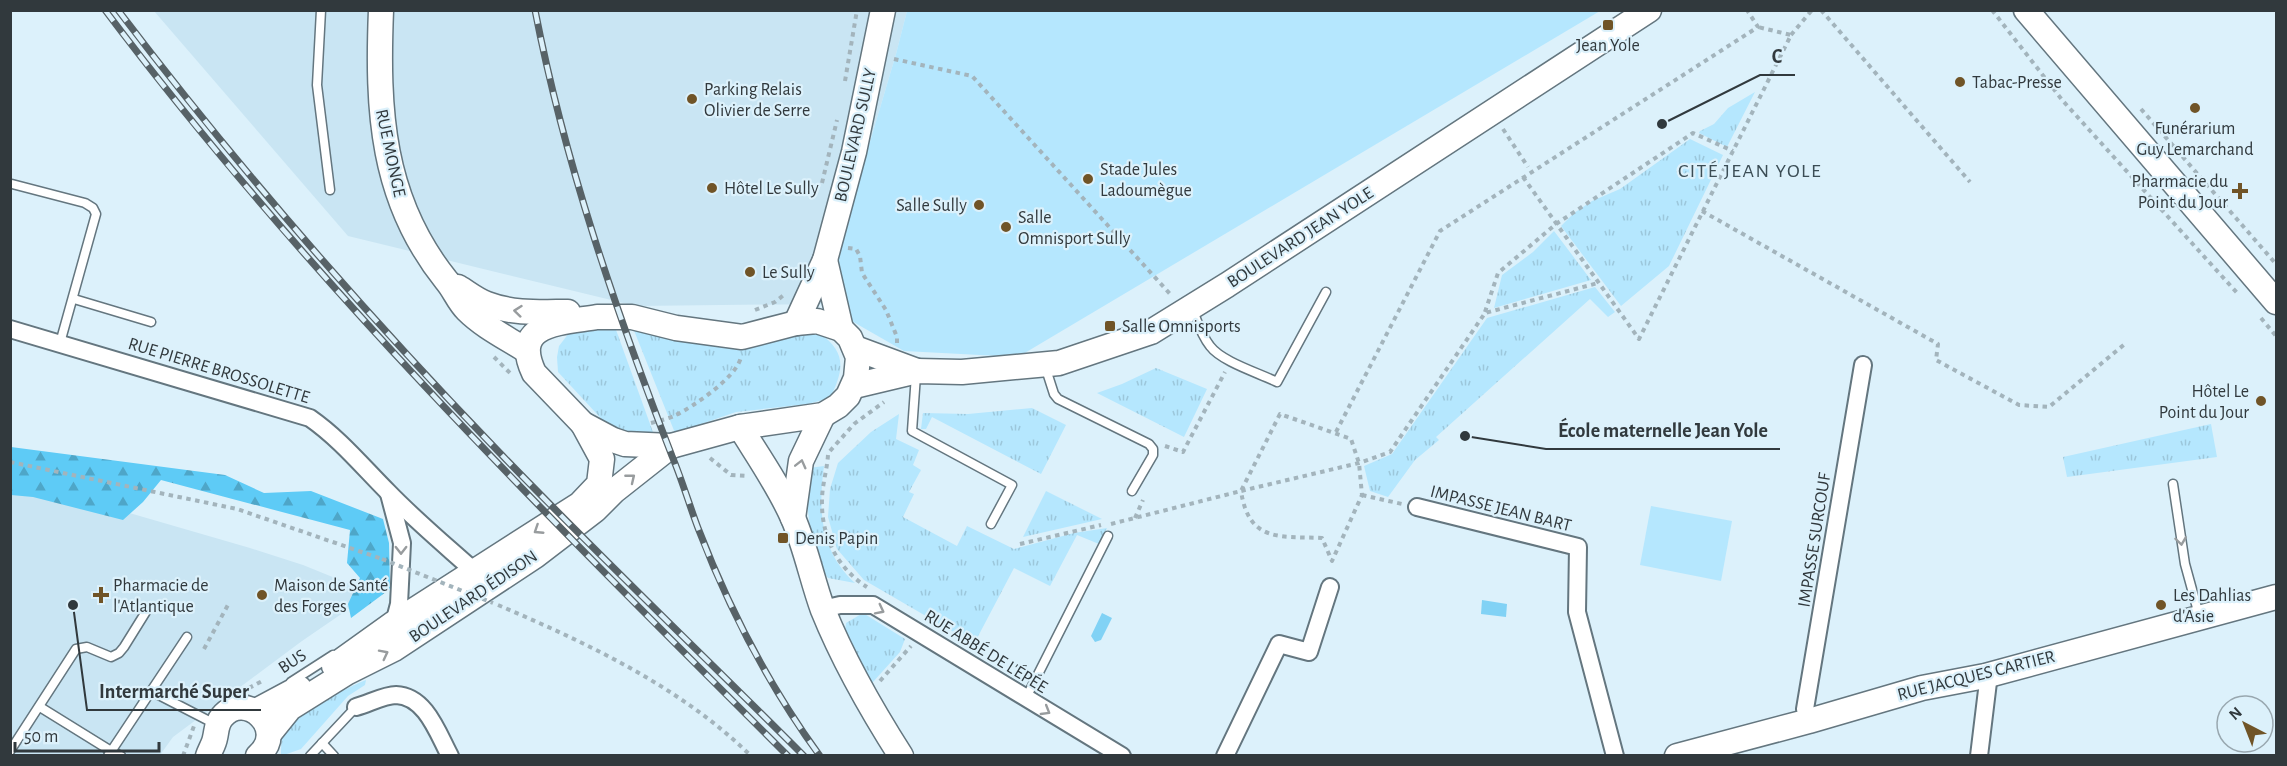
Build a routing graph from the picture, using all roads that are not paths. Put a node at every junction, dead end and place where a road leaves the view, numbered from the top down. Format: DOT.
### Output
graph roads {
  1 [pos="321,10"];
  2 [pos="381,10"];
  3 [pos="883,10"];
  4 [pos="1649,10"];
  5 [pos="2027,11"];
  6 [pos="12,184"];
  7 [pos="330,190"];
  8 [pos="826,253"];
  9 [pos="448,282"];
  10 [pos="1326,292"];
  11 [pos="74,299"];
  12 [pos="2277,302"];
  13 [pos="1183,303"];
  14 [pos="597,317"];
  15 [pos="151,322"];
  16 [pos="795,323"];
  17 [pos="10,329"];
  18 [pos="848,338"];
  19 [pos="60,342"];
  20 [pos="528,351"];
  21 [pos="1045,365"];
  22 [pos="1863,365"];
  23 [pos="904,370"];
  24 [pos="854,386"];
  25 [pos="823,415"];
  26 [pos="584,424"];
  27 [pos="740,427"];
  28 [pos="671,446"];
  29 [pos="2173,484"];
  30 [pos="1132,491"];
  31 [pos="389,493"];
  32 [pos="1417,507"];
  33 [pos="793,518"];
  34 [pos="991,524"];
  35 [pos="1108,536"];
  36 [pos="519,566"];
  37 [pos="474,571"];
  38 [pos="1330,587"];
  39 [pos="2277,597"];
  40 [pos="823,609"];
  41 [pos="147,610"];
  42 [pos="2200,617"];
  43 [pos="394,623"];
  44 [pos="187,638"];
  45 [pos="1985,676"];
  46 [pos="151,691"];
  47 [pos="1026,698"];
  48 [pos="40,707"];
  49 [pos="356,707"];
  50 [pos="251,710"];
  51 [pos="1809,721"];
  52 [pos="269,734"];
  53 [pos="217,743"];
  54 [pos="322,743"];
  55 [pos="10,751"];
  56 [pos="109,753"];
  57 [pos="1682,755"];
  58 [pos="121,756"];
  59 [pos="258,756"];
  60 [pos="309,756"];
  61 [pos="334,756"];
  62 [pos="450,756"];
  63 [pos="901,756"];
  64 [pos="1122,756"];
  65 [pos="1225,756"];
  66 [pos="1615,756"];
  67 [pos="1979,756"];
  1 -- 7 [label="lane"];
  2 -- 9 [label="main road, RUE MONGE"];
  3 -- 8 [label="main road, BOULEVARD SULLY"];
  4 -- 13 [label="main road, BOULEVARD JEAN YOLE"];
  5 -- 12 [label="main road"];
  6 -- 11 [label="lane"];
  8 -- 16 [label="main road, BOULEVARD SULLY"];
  8 -- 18 [label="main road, BOULEVARD SULLY"];
  14 -- 9 [label="main road, RUE MONGE, one-way"];
  9 -- 20 [label="main road, RUE MONGE"];
  10 -- 13 [label="lane"];
  11 -- 15 [label="lane"];
  11 -- 19 [label="lane"];
  13 -- 21 [label="main road, BOULEVARD JEAN YOLE"];
  14 -- 16 [label="main road, BOULEVARD JEAN YOLE"];
  14 -- 20 [label="main road"];
  16 -- 18 [label="main road, BOULEVARD JEAN YOLE"];
  17 -- 19 [label="street, RUE PIERRE BROSSOLETTE"];
  18 -- 23 [label="main road, BOULEVARD JEAN YOLE"];
  18 -- 24 [label="main road, BOULEVARD SULLY"];
  19 -- 31 [label="street, RUE PIERRE BROSSOLETTE"];
  20 -- 26 [label="main road"];
  21 -- 23 [label="main road, BOULEVARD JEAN YOLE"];
  21 -- 30 [label="lane"];
  22 -- 51 [label="street, IMPASSE SURCOUF"];
  23 -- 24 [label="main road, BOULEVARD JEAN YOLE"];
  23 -- 34 [label="lane"];
  24 -- 25 [label="main road"];
  25 -- 27 [label="main road"];
  33 -- 25 [label="main road, one-way"];
  26 -- 28 [label="main road"];
  26 -- 37 [label="main road, BOULEVARD ÉDISON, one-way"];
  27 -- 28 [label="main road"];
  27 -- 33 [label="main road"];
  36 -- 28 [label="main road, BOULEVARD ÉDISON, one-way"];
  29 -- 42 [label="lane, one-way"];
  31 -- 37 [label="street, RUE PIERRE BROSSOLETTE"];
  31 -- 43 [label="street, RUE PIERRE BROSSOLETTE, one-way"];
  32 -- 66 [label="street, IMPASSE JEAN BART"];
  33 -- 40 [label="main road"];
  35 -- 47 [label="lane"];
  36 -- 37 [label="street"];
  52 -- 36 [label="main road, BOULEVARD ÉDISON, one-way"];
  37 -- 43 [label="main road, BOULEVARD ÉDISON"];
  38 -- 65 [label="street"];
  39 -- 42 [label="main road, RUE JACQUES CARTIER"];
  40 -- 47 [label="street, RUE ABBÉ DE L'ÉPÉE, one-way"];
  40 -- 63 [label="main road"];
  41 -- 48 [label="lane"];
  42 -- 45 [label="main road, RUE JACQUES CARTIER"];
  43 -- 50 [label="main road, BOULEVARD ÉDISON"];
  44 -- 46 [label="lane"];
  45 -- 51 [label="main road, RUE JACQUES CARTIER"];
  45 -- 67 [label="street"];
  46 -- 53 [label="lane"];
  46 -- 56 [label="lane"];
  47 -- 64 [label="street, RUE ABBÉ DE L'ÉPÉE, one-way"];
  48 -- 55 [label="lane"];
  48 -- 56 [label="lane"];
  49 -- 54 [label="lane"];
  49 -- 62 [label="street"];
  50 -- 52 [label="main road"];
  50 -- 53 [label="main road, BOULEVARD ÉDISON"];
  51 -- 57 [label="main road, RUE JACQUES CARTIER"];
  52 -- 59 [label="main road, BOULEVARD ÉDISON"];
  54 -- 60 [label="lane"];
  54 -- 61 [label="lane"];
  56 -- 58 [label="lane"];
}
